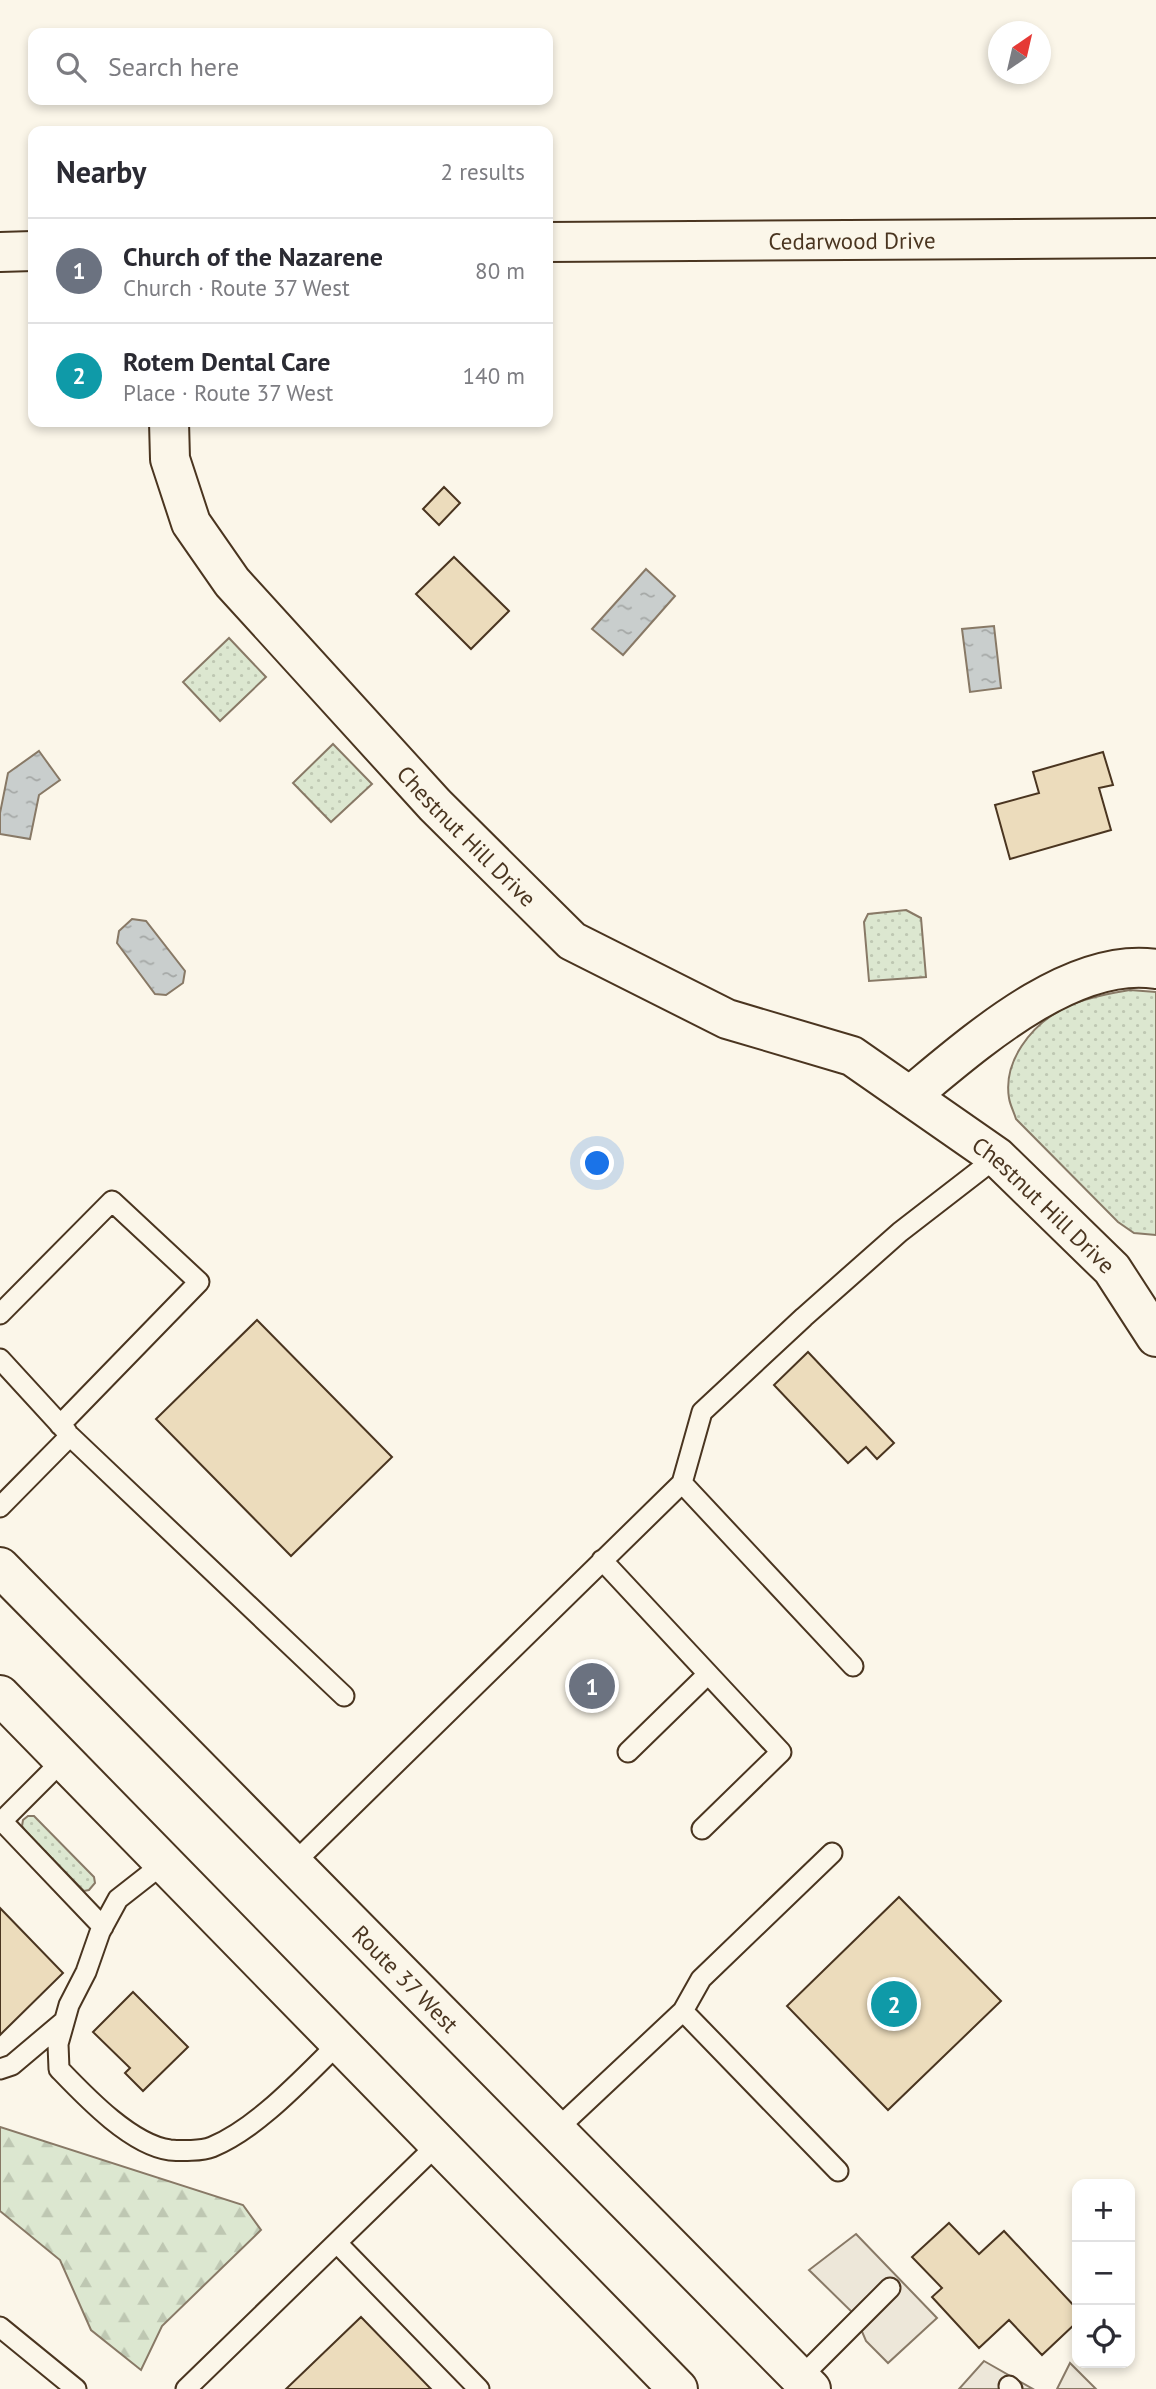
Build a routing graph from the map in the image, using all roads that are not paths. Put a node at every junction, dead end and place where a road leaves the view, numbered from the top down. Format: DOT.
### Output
graph roads {
  1 [pos="1156,238"];
  2 [pos="553,242"];
  3 [pos="28,251"];
  4 [pos="0,252"];
  5 [pos="169,427"];
  6 [pos="1156,970"];
  7 [pos="910,1096"];
  8 [pos="997,1157"];
  9 [pos="0,1314"];
  10 [pos="1156,1337"];
  11 [pos="0,1359"];
  12 [pos="65,1430"];
  13 [pos="682,1483"];
  14 [pos="0,1507"];
  15 [pos="602,1560"];
  16 [pos="0,1567"];
  17 [pos="853,1666"];
  18 [pos="708,1674"];
  19 [pos="0,1695"];
  20 [pos="344,1696"];
  21 [pos="628,1752"];
  22 [pos="63,1760"];
  23 [pos="1,1821"];
  24 [pos="702,1829"];
  25 [pos="832,1853"];
  26 [pos="164,1863"];
  27 [pos="293,1864"];
  28 [pos="103,1927"];
  29 [pos="683,2011"];
  30 [pos="64,2022"];
  31 [pos="340,2042"];
  32 [pos="0,2069"];
  33 [pos="556,2130"];
  34 [pos="438,2144"];
  35 [pos="838,2171"];
  36 [pos="337,2243"];
  37 [pos="890,2288"];
  38 [pos="0,2327"];
  39 [pos="806,2383"];
  40 [pos="193,2387"];
  41 [pos="76,2389"];
  42 [pos="479,2389"];
  43 [pos="678,2389"];
  1 -- 2 [label="main road, Cedarwood Drive"];
  3 -- 4 [label="main road"];
  5 -- 7 [label="main road, Chestnut Hill Drive"];
  6 -- 7 [label="main road"];
  7 -- 8 [label="main road, Chestnut Hill Drive"];
  8 -- 10 [label="main road, Chestnut Hill Drive"];
  8 -- 13 [label="lane"];
  9 -- 12 [label="lane"];
  11 -- 12 [label="lane"];
  12 -- 14 [label="lane"];
  12 -- 20 [label="lane"];
  13 -- 15 [label="lane"];
  13 -- 17 [label="lane"];
  15 -- 18 [label="lane"];
  15 -- 27 [label="lane"];
  16 -- 27 [label="main road, Route 37 West"];
  18 -- 21 [label="lane"];
  18 -- 24 [label="lane"];
  19 -- 22 [label="main road"];
  22 -- 23 [label="lane"];
  22 -- 26 [label="main road"];
  23 -- 28 [label="lane"];
  25 -- 29 [label="lane"];
  26 -- 28 [label="lane"];
  26 -- 31 [label="main road"];
  27 -- 33 [label="main road, Route 37 West"];
  28 -- 30 [label="lane"];
  29 -- 33 [label="lane"];
  29 -- 35 [label="lane"];
  30 -- 31 [label="lane"];
  30 -- 32 [label="lane"];
  31 -- 34 [label="main road"];
  33 -- 39 [label="main road, Route 37 West"];
  34 -- 36 [label="lane"];
  34 -- 43 [label="main road"];
  36 -- 40 [label="lane"];
  36 -- 42 [label="lane"];
  37 -- 39 [label="lane"];
  38 -- 41 [label="lane"];
}
